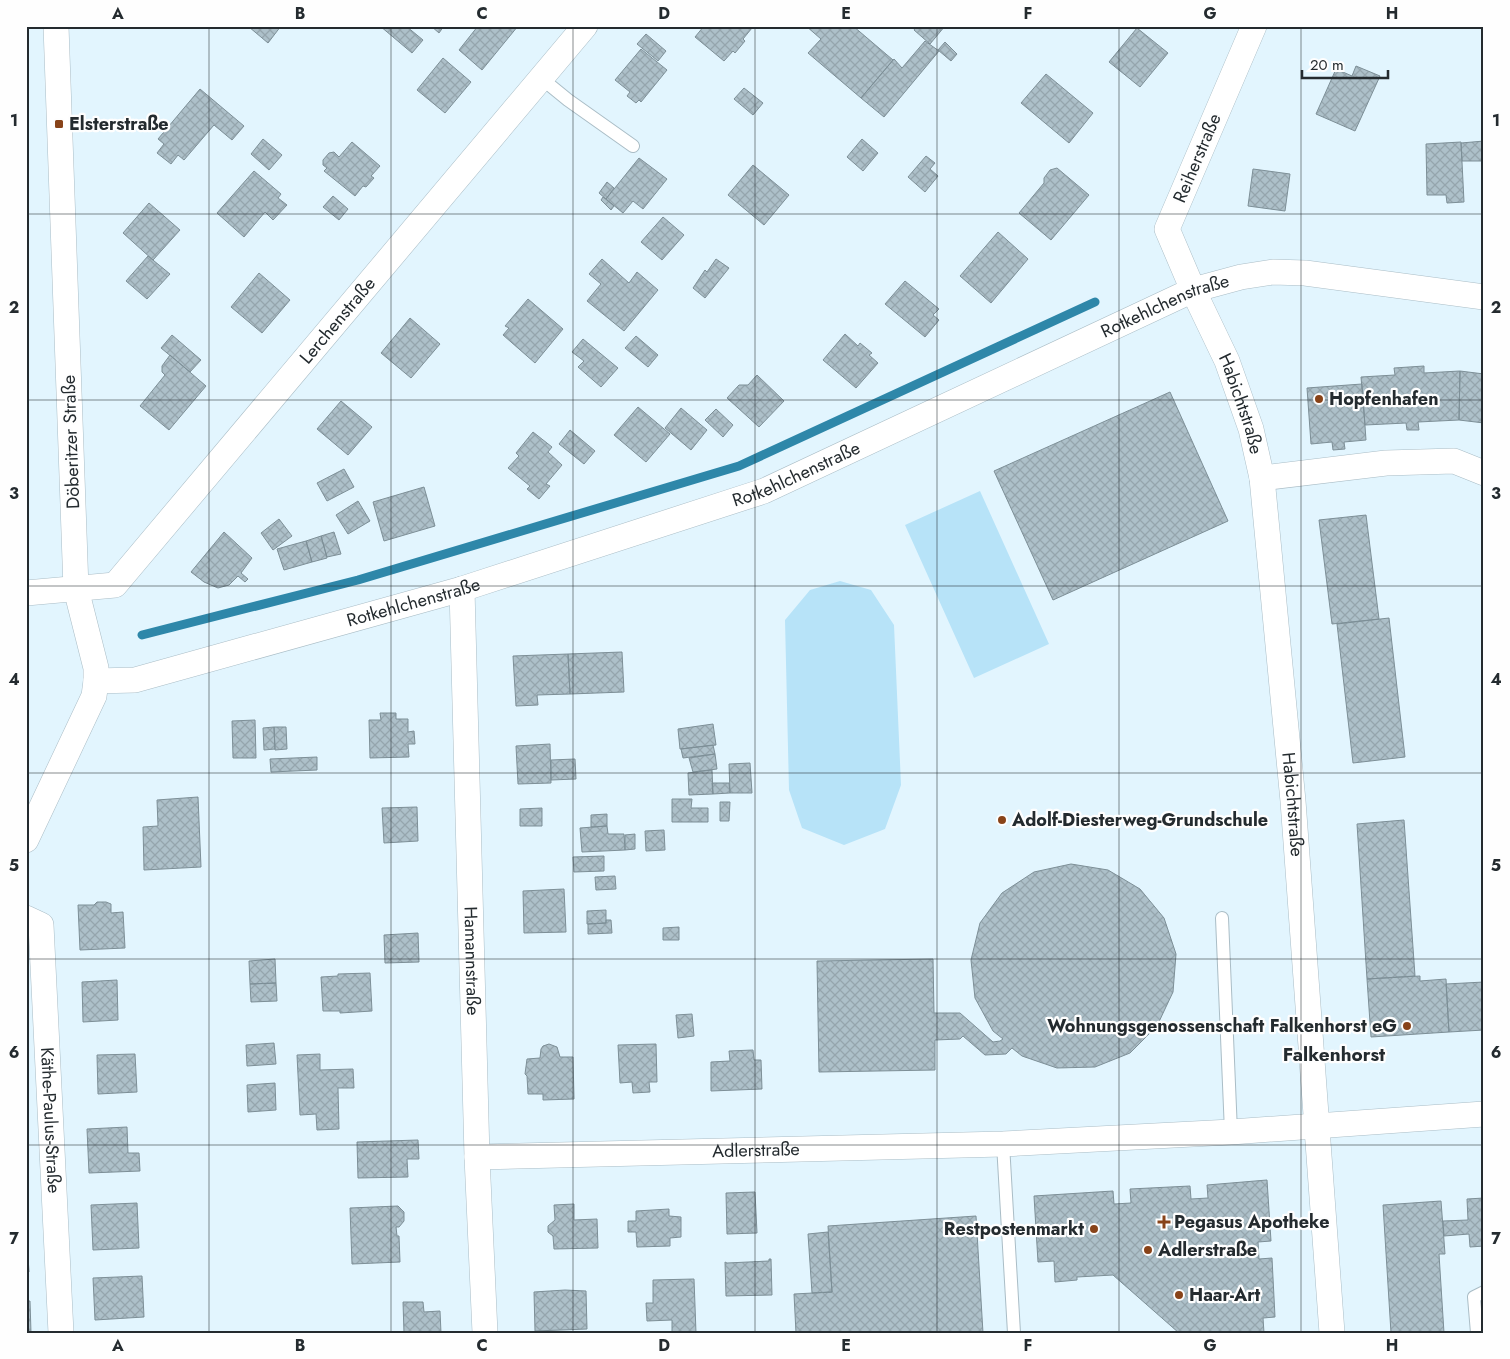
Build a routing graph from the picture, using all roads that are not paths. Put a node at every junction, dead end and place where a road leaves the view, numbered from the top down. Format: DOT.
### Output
graph roads {
  1 [pos="56,26"];
  2 [pos="585,26"];
  3 [pos="1254,26"];
  4 [pos="541,78"];
  5 [pos="633,146"];
  6 [pos="1193,290"];
  7 [pos="1484,297"];
  8 [pos="1484,473"];
  9 [pos="1262,478"];
  10 [pos="76,589"];
  11 [pos="462,589"];
  12 [pos="26,593"];
  13 [pos="96,681"];
  14 [pos="26,840"];
  15 [pos="26,918"];
  16 [pos="1222,918"];
  17 [pos="1484,1114"];
  18 [pos="1318,1125"];
  19 [pos="1231,1132"];
  20 [pos="1002,1144"];
  21 [pos="477,1157"];
  22 [pos="1484,1292"];
  23 [pos="61,1333"];
  24 [pos="485,1333"];
  25 [pos="1014,1333"];
  26 [pos="1332,1333"];
  27 [pos="1477,1333"];
  1 -- 10 [label="street, Döberitzer Straße"];
  2 -- 4 [label="street, Lerchenstraße"];
  3 -- 6 [label="street, Reiherstraße"];
  4 -- 5 [label="lane"];
  4 -- 10 [label="street, Lerchenstraße"];
  6 -- 7 [label="street, Rotkehlchenstraße"];
  6 -- 9 [label="street, Habichtstraße"];
  6 -- 11 [label="street, Rotkehlchenstraße"];
  8 -- 9 [label="street"];
  9 -- 18 [label="street, Habichtstraße"];
  10 -- 12 [label="street, Lerchenstraße"];
  10 -- 13 [label="street, Döberitzer Straße"];
  11 -- 13 [label="street, Rotkehlchenstraße"];
  11 -- 21 [label="street, Hamannstraße"];
  13 -- 14 [label="street, Döberitzer Straße"];
  15 -- 23 [label="street, Käthe-Paulus-Straße"];
  16 -- 19 [label="lane"];
  17 -- 18 [label="street, Adlerstraße"];
  18 -- 19 [label="street, Adlerstraße"];
  18 -- 26 [label="street, Habichtstraße"];
  19 -- 20 [label="street, Adlerstraße"];
  20 -- 21 [label="street, Adlerstraße"];
  20 -- 25 [label="lane"];
  21 -- 24 [label="street, Hamannstraße"];
  22 -- 27 [label="lane"];
}
